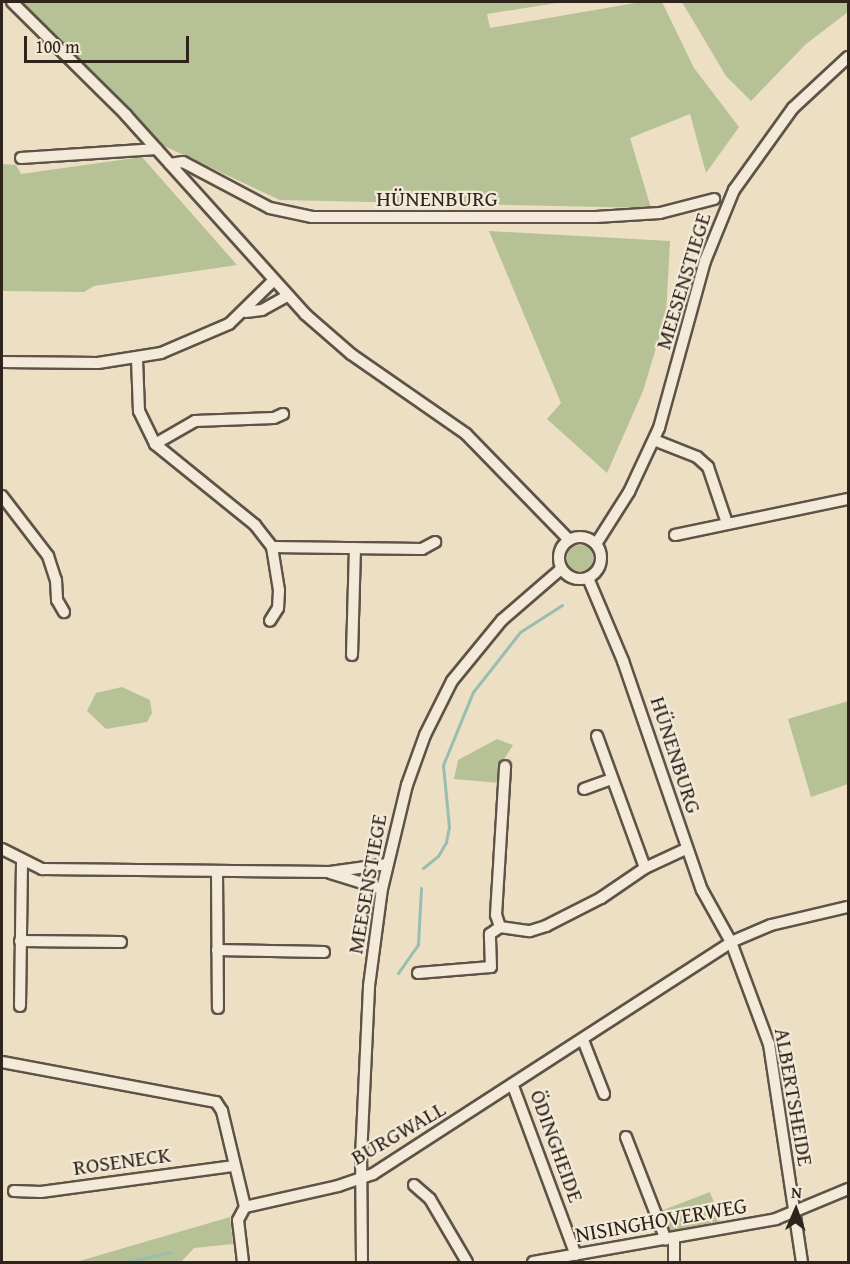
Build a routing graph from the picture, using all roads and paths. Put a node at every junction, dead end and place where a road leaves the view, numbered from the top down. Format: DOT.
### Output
graph roads {
  1 [pos="12,2"];
  2 [pos="849,57"];
  3 [pos="156,149"];
  4 [pos="21,158"];
  5 [pos="170,164"];
  6 [pos="714,199"];
  7 [pos="273,281"];
  8 [pos="286,296"];
  9 [pos="246,312"];
  10 [pos="136,359"];
  11 [pos="2,362"];
  12 [pos="283,414"];
  13 [pos="654,440"];
  14 [pos="155,444"];
  15 [pos="2,496"];
  16 [pos="849,499"];
  17 [pos="727,523"];
  18 [pos="675,535"];
  19 [pos="569,540"];
  20 [pos="435,542"];
  21 [pos="596,544"];
  22 [pos="272,547"];
  23 [pos="355,548"];
  24 [pos="561,569"];
  25 [pos="588,578"];
  26 [pos="64,612"];
  27 [pos="270,621"];
  28 [pos="352,656"];
  29 [pos="597,736"];
  30 [pos="505,766"];
  31 [pos="612,779"];
  32 [pos="584,789"];
  33 [pos="2,849"];
  34 [pos="686,849"];
  35 [pos="22,860"];
  36 [pos="387,864"];
  37 [pos="645,868"];
  38 [pos="218,872"];
  39 [pos="330,872"];
  40 [pos="382,889"];
  41 [pos="847,911"];
  42 [pos="500,927"];
  43 [pos="20,941"];
  44 [pos="121,942"];
  45 [pos="732,942"];
  46 [pos="217,950"];
  47 [pos="324,952"];
  48 [pos="418,973"];
  49 [pos="20,1006"];
  50 [pos="218,1008"];
  51 [pos="583,1040"];
  52 [pos="2,1062"];
  53 [pos="513,1086"];
  54 [pos="604,1094"];
  55 [pos="626,1137"];
  56 [pos="234,1166"];
  57 [pos="361,1179"];
  58 [pos="414,1185"];
  59 [pos="849,1189"];
  60 [pos="14,1191"];
  61 [pos="245,1207"];
  62 [pos="794,1210"];
  63 [pos="670,1239"];
  64 [pos="576,1255"];
  65 [pos="243,1263"];
  66 [pos="363,1263"];
  67 [pos="467,1263"];
  68 [pos="533,1263"];
  69 [pos="674,1263"];
  70 [pos="802,1263"];
  1 -- 3 [label="street"];
  2 -- 13 [label="street, MEESENSTIEGE"];
  3 -- 4 [label="street"];
  3 -- 5 [label="street"];
  5 -- 6 [label="street, HÜNENBURG"];
  5 -- 7 [label="street"];
  7 -- 8 [label="street"];
  7 -- 9 [label="street"];
  8 -- 9 [label="street"];
  8 -- 19 [label="street"];
  9 -- 10 [label="street"];
  10 -- 11 [label="street"];
  10 -- 14 [label="street"];
  12 -- 14 [label="street"];
  13 -- 17 [label="street"];
  13 -- 21 [label="street, MEESENSTIEGE"];
  14 -- 22 [label="street"];
  15 -- 26 [label="street"];
  16 -- 17 [label="street"];
  17 -- 18 [label="street"];
  19 -- 21 [label="street"];
  19 -- 24 [label="street"];
  20 -- 23 [label="street"];
  21 -- 25 [label="street, MEESENSTIEGE"];
  22 -- 23 [label="street"];
  22 -- 27 [label="street"];
  23 -- 28 [label="street"];
  24 -- 25 [label="street"];
  24 -- 36 [label="street, MEESENSTIEGE"];
  25 -- 34 [label="street, HÜNENBURG"];
  29 -- 31 [label="street"];
  30 -- 42 [label="street"];
  31 -- 32 [label="street"];
  31 -- 37 [label="street"];
  33 -- 35 [label="street"];
  34 -- 37 [label="street"];
  34 -- 45 [label="street, HÜNENBURG"];
  35 -- 38 [label="street"];
  35 -- 43 [label="street"];
  36 -- 39 [label="street"];
  36 -- 40 [label="street, MEESENSTIEGE"];
  37 -- 42 [label="street"];
  38 -- 39 [label="street"];
  38 -- 46 [label="street"];
  39 -- 40 [label="street"];
  40 -- 57 [label="street, MEESENSTIEGE"];
  41 -- 45 [label="street, BURGWALL"];
  42 -- 48 [label="street"];
  43 -- 44 [label="street"];
  43 -- 49 [label="street"];
  45 -- 51 [label="street, BURGWALL"];
  45 -- 62 [label="street, ALBERTSHEIDE"];
  46 -- 47 [label="street"];
  46 -- 50 [label="street"];
  51 -- 53 [label="street, BURGWALL"];
  51 -- 54 [label="street"];
  52 -- 56 [label="street"];
  53 -- 57 [label="street, BURGWALL"];
  53 -- 64 [label="street, ÖDINGHEIDE"];
  55 -- 63 [label="street"];
  56 -- 60 [label="street, ROSENECK"];
  56 -- 61 [label="street"];
  57 -- 61 [label="street, BURGWALL"];
  57 -- 66 [label="street, MEESENSTIEGE"];
  58 -- 67 [label="street"];
  59 -- 62 [label="street, NISINGHOVERWEG"];
  61 -- 65 [label="street"];
  62 -- 63 [label="street, NISINGHOVERWEG"];
  62 -- 70 [label="street, ALBERTSHEIDE"];
  63 -- 64 [label="street, NISINGHOVERWEG"];
  63 -- 69 [label="street"];
  64 -- 68 [label="street, NISINGHOVERWEG"];
}
